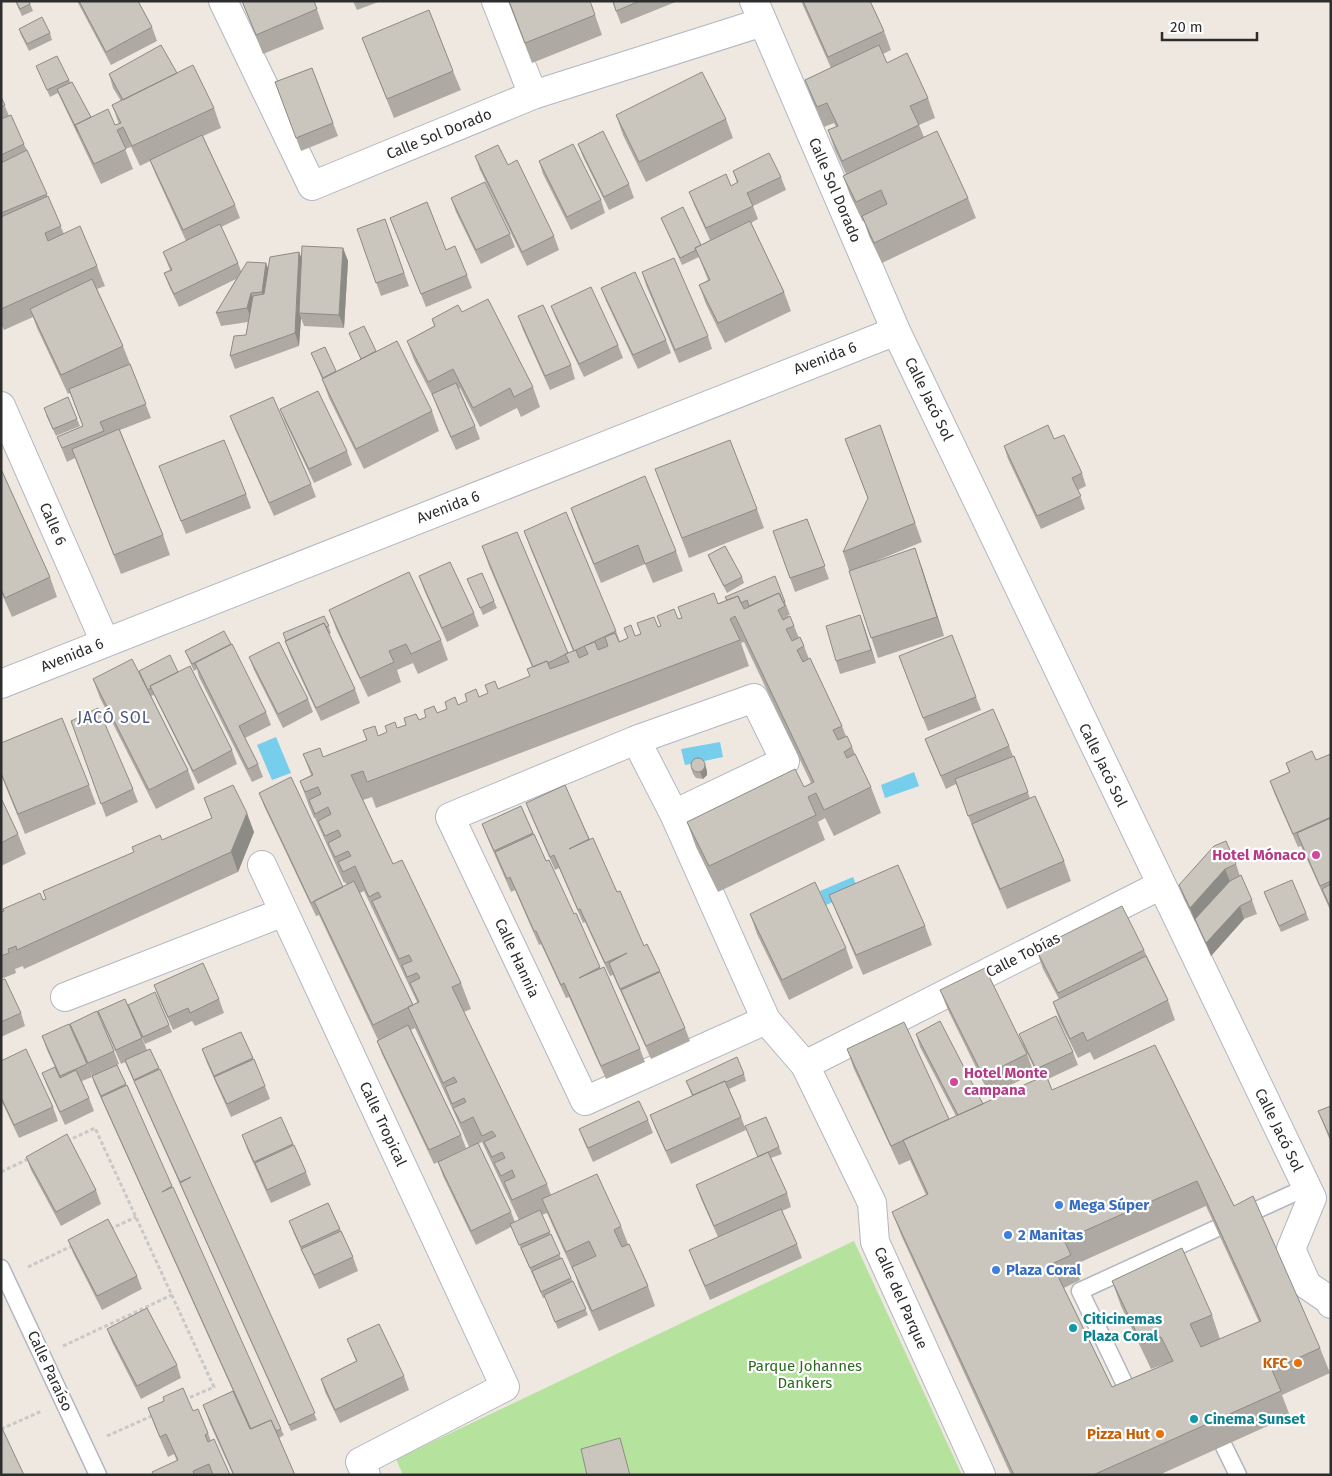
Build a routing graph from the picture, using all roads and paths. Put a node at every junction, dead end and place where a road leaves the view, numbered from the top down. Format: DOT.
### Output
graph roads {
  1 [pos="223,1"];
  2 [pos="496,1"];
  3 [pos="758,11"];
  4 [pos="533,95"];
  5 [pos="896,331"];
  6 [pos="1,406"];
  7 [pos="105,642"];
  8 [pos="1,684"];
  9 [pos="636,740"];
  10 [pos="674,814"];
  11 [pos="262,865"];
  12 [pos="1161,884"];
  13 [pos="284,912"];
  14 [pos="65,997"];
  15 [pos="766,1020"];
  16 [pos="805,1065"];
  17 [pos="61,1144"];
  18 [pos="35,1156"];
  19 [pos="1,1172"];
  20 [pos="1316,1197"];
  21 [pos="136,1217"];
  22 [pos="110,1229"];
  23 [pos="75,1245"];
  24 [pos="1,1268"];
  25 [pos="23,1269"];
  26 [pos="172,1296"];
  27 [pos="1330,1301"];
  28 [pos="60,1347"];
  29 [pos="1153,1381"];
  30 [pos="181,1402"];
  31 [pos="1206,1408"];
  32 [pos="45,1410"];
  33 [pos="155,1414"];
  34 [pos="1,1429"];
  35 [pos="104,1437"];
  36 [pos="98,1475"];
  37 [pos="366,1475"];
  38 [pos="981,1475"];
  39 [pos="1238,1475"];
  1 -- 4 [label="street, Calle Sol Dorado"];
  2 -- 4 [label="street"];
  3 -- 4 [label="street, Calle Sol Dorado"];
  3 -- 5 [label="street, Calle Sol Dorado"];
  5 -- 7 [label="street, Avenida 6"];
  5 -- 12 [label="street, Calle Jacó Sol"];
  6 -- 7 [label="street, Calle 6"];
  7 -- 8 [label="street, Avenida 6"];
  9 -- 10 [label="street"];
  9 -- 10 [label="street, Calle Hannia"];
  9 -- 15 [label="street, Calle Hannia"];
  10 -- 15 [label="street"];
  11 -- 13 [label="street"];
  12 -- 16 [label="street, Calle Tobías"];
  12 -- 20 [label="street, Calle Jacó Sol"];
  13 -- 14 [label="street"];
  13 -- 37 [label="street, Calle Tropical"];
  15 -- 16 [label="street"];
  16 -- 38 [label="street, Calle del Parque"];
  17 -- 21 [label="path"];
  18 -- 19 [label="path"];
  20 -- 27 [label="street"];
  20 -- 29 [label="lane"];
  21 -- 22 [label="path"];
  21 -- 26 [label="path"];
  23 -- 25 [label="path"];
  24 -- 36 [label="lane, Calle Paraíso"];
  26 -- 28 [label="path"];
  26 -- 30 [label="path"];
  31 -- 39 [label="lane"];
  32 -- 34 [label="path"];
  33 -- 35 [label="path"];
}
